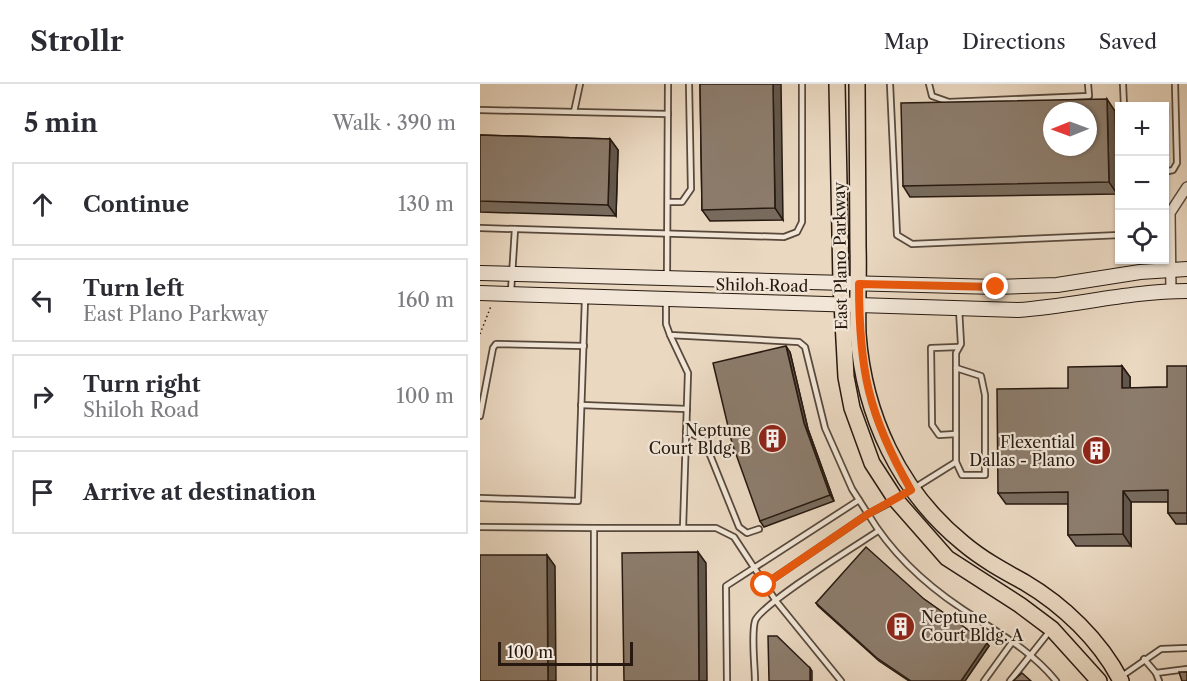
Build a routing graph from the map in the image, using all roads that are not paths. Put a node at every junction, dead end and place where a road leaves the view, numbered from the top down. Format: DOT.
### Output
graph roads {
  1 [pos="579,84"];
  2 [pos="668,84"];
  3 [pos="689,84"];
  4 [pos="802,84"];
  5 [pos="837,84"];
  6 [pos="856,84"];
  7 [pos="890,84"];
  8 [pos="929,84"];
  9 [pos="1088,84"];
  10 [pos="1123,84"];
  11 [pos="1175,84"];
  12 [pos="1124,102"];
  13 [pos="480,110"];
  14 [pos="574,112"];
  15 [pos="668,114"];
  16 [pos="1169,171"];
  17 [pos="1187,187"];
  18 [pos="668,202"];
  19 [pos="1169,208"];
  20 [pos="480,228"];
  21 [pos="515,229"];
  22 [pos="668,233"];
  23 [pos="1115,235"];
  24 [pos="1187,268"];
  25 [pos="1169,270"];
  26 [pos="480,273"];
  27 [pos="511,274"];
  28 [pos="667,279"];
  29 [pos="841,284"];
  30 [pos="859,284"];
  31 [pos="1187,291"];
  32 [pos="1171,292"];
  33 [pos="480,293"];
  34 [pos="511,293"];
  35 [pos="585,296"];
  36 [pos="666,299"];
  37 [pos="841,303"];
  38 [pos="859,304"];
  39 [pos="958,308"];
  40 [pos="670,335"];
  41 [pos="584,346"];
  42 [pos="958,347"];
  43 [pos="956,368"];
  44 [pos="582,405"];
  45 [pos="687,409"];
  46 [pos="480,416"];
  47 [pos="686,431"];
  48 [pos="956,434"];
  49 [pos="956,462"];
  50 [pos="911,490"];
  51 [pos="480,498"];
  52 [pos="859,500"];
  53 [pos="896,500"];
  54 [pos="868,514"];
  55 [pos="480,527"];
  56 [pos="594,528"];
  57 [pos="683,528"];
  58 [pos="759,529"];
  59 [pos="878,531"];
  60 [pos="753,568"];
  61 [pos="764,585"];
  62 [pos="776,601"];
  63 [pos="1052,629"];
  64 [pos="1013,641"];
  65 [pos="1187,648"];
  66 [pos="1031,654"];
  67 [pos="1144,659"];
  68 [pos="1187,669"];
  69 [pos="1156,674"];
  70 [pos="1118,680"];
  71 [pos="594,681"];
  72 [pos="727,681"];
  73 [pos="755,681"];
  74 [pos="840,681"];
  75 [pos="984,681"];
  76 [pos="1010,681"];
  77 [pos="1056,681"];
  78 [pos="1098,681"];
  79 [pos="1159,681"];
  1 -- 14 [label="lane"];
  2 -- 15 [label="lane"];
  3 -- 18 [label="lane"];
  4 -- 22 [label="lane"];
  5 -- 29 [label="main road, East Plano Parkway"];
  6 -- 30 [label="main road, East Plano Parkway"];
  7 -- 23 [label="lane"];
  8 -- 9 [label="lane"];
  10 -- 12 [label="lane"];
  11 -- 16 [label="lane"];
  13 -- 14 [label="lane"];
  14 -- 15 [label="lane"];
  15 -- 18 [label="lane"];
  17 -- 19 [label="street"];
  18 -- 22 [label="lane"];
  19 -- 25 [label="street"];
  20 -- 21 [label="lane"];
  21 -- 22 [label="lane"];
  21 -- 27 [label="lane"];
  22 -- 28 [label="lane"];
  24 -- 25 [label="main road, Shiloh Road"];
  25 -- 30 [label="main road, Shiloh Road"];
  25 -- 32 [label="street"];
  26 -- 27 [label="main road, Shiloh Road"];
  27 -- 28 [label="main road, Shiloh Road"];
  27 -- 34 [label="lane"];
  28 -- 29 [label="main road, Shiloh Road"];
  28 -- 36 [label="main road"];
  29 -- 30 [label="main road, Shiloh Road"];
  29 -- 37 [label="main road, East Plano Parkway"];
  30 -- 38 [label="main road, East Plano Parkway"];
  31 -- 32 [label="main road, Shiloh Road"];
  32 -- 39 [label="main road, Shiloh Road"];
  33 -- 34 [label="main road, Shiloh Road"];
  34 -- 35 [label="main road, Shiloh Road"];
  35 -- 36 [label="main road, Shiloh Road"];
  35 -- 41 [label="lane"];
  36 -- 37 [label="main road, Shiloh Road"];
  36 -- 40 [label="lane"];
  37 -- 38 [label="main road, Shiloh Road"];
  37 -- 53 [label="main road, East Plano Parkway"];
  38 -- 39 [label="main road, Shiloh Road"];
  38 -- 50 [label="main road, East Plano Parkway"];
  39 -- 42 [label="lane"];
  40 -- 45 [label="lane"];
  40 -- 52 [label="lane"];
  41 -- 44 [label="lane"];
  41 -- 46 [label="lane"];
  42 -- 43 [label="lane"];
  42 -- 48 [label="lane"];
  43 -- 48 [label="lane"];
  43 -- 49 [label="lane"];
  44 -- 45 [label="lane"];
  44 -- 51 [label="lane"];
  45 -- 47 [label="lane"];
  47 -- 57 [label="lane"];
  47 -- 58 [label="lane"];
  48 -- 49 [label="lane"];
  49 -- 50 [label="lane"];
  50 -- 53 [label="main road"];
  50 -- 70 [label="main road, East Plano Parkway"];
  52 -- 54 [label="lane"];
  52 -- 60 [label="lane"];
  53 -- 54 [label="lane"];
  53 -- 63 [label="main road, East Plano Parkway"];
  54 -- 59 [label="lane"];
  54 -- 61 [label="lane"];
  55 -- 56 [label="lane"];
  56 -- 57 [label="lane"];
  56 -- 71 [label="lane"];
  57 -- 60 [label="lane"];
  59 -- 62 [label="lane"];
  59 -- 64 [label="lane"];
  60 -- 61 [label="lane"];
  60 -- 72 [label="lane"];
  61 -- 62 [label="lane"];
  62 -- 73 [label="lane"];
  62 -- 74 [label="lane"];
  63 -- 66 [label="lane"];
  63 -- 78 [label="main road, East Plano Parkway"];
  64 -- 66 [label="lane"];
  64 -- 75 [label="lane"];
  65 -- 67 [label="lane"];
  66 -- 76 [label="lane"];
  66 -- 77 [label="lane"];
  67 -- 69 [label="lane"];
  67 -- 70 [label="lane"];
  68 -- 69 [label="lane"];
  69 -- 79 [label="lane"];
}
